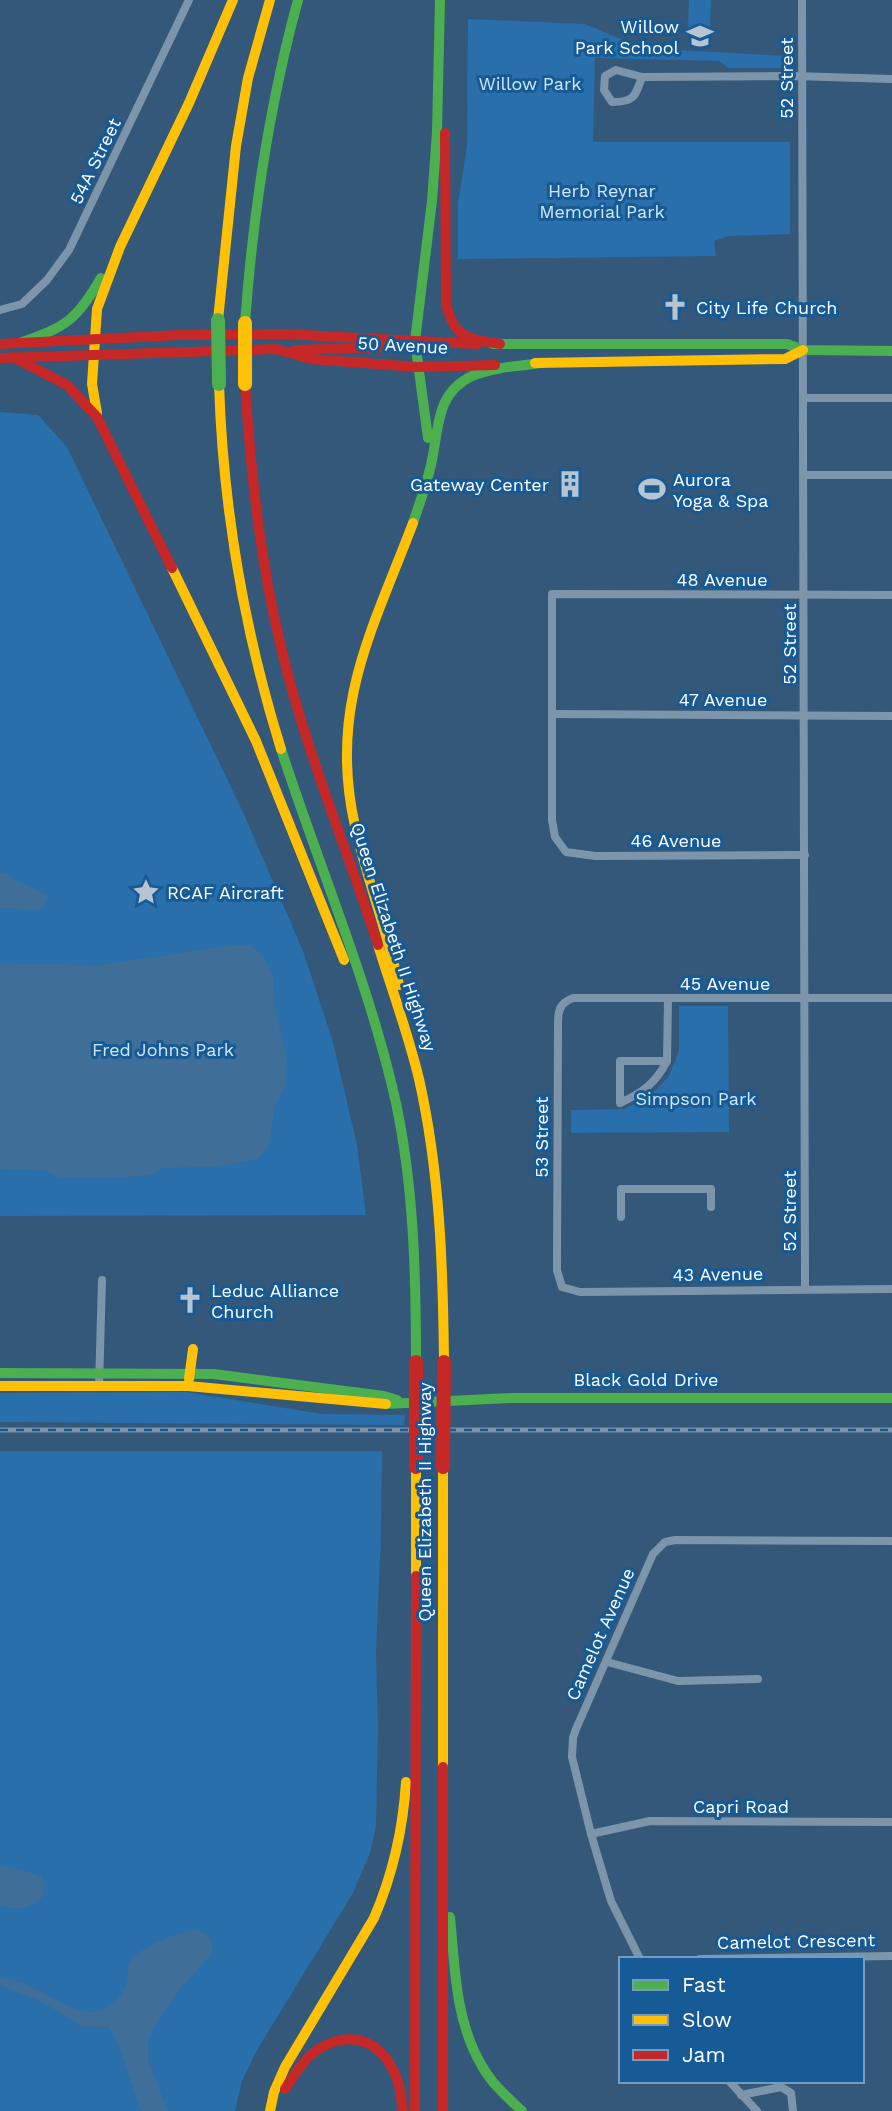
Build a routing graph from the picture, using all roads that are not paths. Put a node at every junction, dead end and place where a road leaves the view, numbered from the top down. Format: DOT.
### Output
graph roads {
  1 [pos="189,0"];
  2 [pos="233,0"];
  3 [pos="270,0"];
  4 [pos="298,0"];
  5 [pos="442,0"];
  6 [pos="802,0"];
  7 [pos="801,76"];
  8 [pos="642,77"];
  9 [pos="892,79"];
  10 [pos="120,247"];
  11 [pos="0,310"];
  12 [pos="179,335"];
  13 [pos="94,338"];
  14 [pos="415,341"];
  15 [pos="19,343"];
  16 [pos="0,344"];
  17 [pos="500,344"];
  18 [pos="577,344"];
  19 [pos="276,349"];
  20 [pos="803,350"];
  21 [pos="892,351"];
  22 [pos="92,355"];
  23 [pos="7,358"];
  24 [pos="542,363"];
  25 [pos="577,363"];
  26 [pos="417,367"];
  27 [pos="804,398"];
  28 [pos="892,398"];
  29 [pos="98,416"];
  30 [pos="805,475"];
  31 [pos="892,475"];
  32 [pos="409,531"];
  33 [pos="805,595"];
  34 [pos="892,595"];
  35 [pos="553,714"];
  36 [pos="805,715"];
  37 [pos="892,716"];
  38 [pos="805,855"];
  39 [pos="806,998"];
  40 [pos="892,998"];
  41 [pos="668,999"];
  42 [pos="561,1005"];
  43 [pos="410,1042"];
  44 [pos="667,1061"];
  45 [pos="388,1069"];
  46 [pos="711,1208"];
  47 [pos="621,1217"];
  48 [pos="556,1270"];
  49 [pos="102,1280"];
  50 [pos="805,1289"];
  51 [pos="892,1289"];
  52 [pos="193,1349"];
  53 [pos="0,1373"];
  54 [pos="99,1380"];
  55 [pos="189,1380"];
  56 [pos="0,1386"];
  57 [pos="892,1398"];
  58 [pos="892,1541"];
  59 [pos="607,1662"];
  60 [pos="758,1679"];
  61 [pos="415,1687"];
  62 [pos="892,1822"];
  63 [pos="591,1834"];
  64 [pos="442,1858"];
  65 [pos="892,1956"];
  66 [pos="639,1957"];
  67 [pos="828,1957"];
  68 [pos="731,2083"];
  69 [pos="741,2095"];
  70 [pos="270,2111"];
  71 [pos="279,2111"];
  72 [pos="403,2111"];
  73 [pos="415,2111"];
  74 [pos="443,2111"];
  75 [pos="522,2111"];
  76 [pos="757,2111"];
  77 [pos="793,2111"];
  1 -- 11 [label="street, 54A Street"];
  2 -- 10 [label="main road"];
  3 -- 45 [label="main road, Queen Elizabeth II Highway, bridge"];
  4 -- 43 [label="main road, Queen Elizabeth II Highway, bridge"];
  5 -- 14 [label="main road"];
  5 -- 17 [label="main road"];
  6 -- 7 [label="street, 52 Street"];
  7 -- 8 [label="street"];
  7 -- 9 [label="street"];
  7 -- 20 [label="street, 52 Street"];
  8 -- 8 [label="street"];
  10 -- 13 [label="main road"];
  10 -- 15 [label="main road"];
  12 -- 13 [label="main road, 50 Avenue"];
  12 -- 14 [label="main road, 50 Avenue"];
  12 -- 22 [label="main road"];
  13 -- 15 [label="main road, 50 Avenue"];
  13 -- 22 [label="main road"];
  14 -- 17 [label="main road, 50 Avenue"];
  14 -- 19 [label="main road"];
  14 -- 26 [label="main road"];
  15 -- 16 [label="main road, 50 Avenue"];
  17 -- 18 [label="main road, 50 Avenue"];
  18 -- 20 [label="main road, 50 Avenue"];
  18 -- 25 [label="main road"];
  19 -- 22 [label="main road, 50 Avenue"];
  19 -- 26 [label="main road, 50 Avenue"];
  20 -- 21 [label="main road, 50 Avenue"];
  20 -- 25 [label="main road, 50 Avenue"];
  20 -- 27 [label="street, 52 Street"];
  22 -- 23 [label="main road, 50 Avenue"];
  22 -- 29 [label="main road"];
  23 -- 29 [label="main road"];
  24 -- 25 [label="main road, 50 Avenue"];
  24 -- 26 [label="main road, 50 Avenue"];
  24 -- 32 [label="main road"];
  26 -- 32 [label="main road"];
  27 -- 28 [label="street"];
  27 -- 30 [label="street, 52 Street"];
  29 -- 45 [label="main road"];
  30 -- 31 [label="street"];
  30 -- 33 [label="street, 52 Street"];
  32 -- 43 [label="main road"];
  33 -- 34 [label="street, 48 Avenue"];
  33 -- 35 [label="street, 48 Avenue"];
  33 -- 36 [label="street, 52 Street"];
  35 -- 36 [label="street, 47 Avenue"];
  35 -- 38 [label="street, 46 Avenue"];
  36 -- 37 [label="street, 47 Avenue"];
  36 -- 38 [label="street, 52 Street"];
  38 -- 39 [label="street, 52 Street"];
  39 -- 40 [label="street, 45 Avenue"];
  39 -- 41 [label="street, 45 Avenue"];
  39 -- 50 [label="street, 52 Street"];
  41 -- 42 [label="street, 45 Avenue"];
  41 -- 44 [label="street"];
  42 -- 48 [label="street, 53 Street"];
  43 -- 64 [label="main road, Queen Elizabeth II Highway, bridge"];
  44 -- 44 [label="street"];
  45 -- 61 [label="main road, Queen Elizabeth II Highway, bridge"];
  46 -- 47 [label="street"];
  48 -- 50 [label="street, 43 Avenue"];
  49 -- 54 [label="street"];
  50 -- 51 [label="street, 43 Avenue"];
  52 -- 55 [label="main road"];
  53 -- 54 [label="main road, Black Gold Drive"];
  54 -- 55 [label="main road, Black Gold Drive"];
  54 -- 56 [label="main road, Black Gold Drive"];
  55 -- 57 [label="main road, Black Gold Drive"];
  58 -- 59 [label="street, Camelot Avenue"];
  59 -- 60 [label="street"];
  59 -- 63 [label="street, Camelot Avenue"];
  61 -- 70 [label="main road"];
  61 -- 73 [label="main road, Queen Elizabeth II Highway"];
  62 -- 63 [label="street, Capri Road"];
  63 -- 66 [label="street, Camelot Avenue"];
  64 -- 74 [label="main road, Queen Elizabeth II Highway"];
  64 -- 75 [label="main road"];
  65 -- 67 [label="street, Camelot Crescent"];
  68 -- 69 [label="street"];
  69 -- 76 [label="street"];
  69 -- 77 [label="street"];
  71 -- 72 [label="main road"];
}
